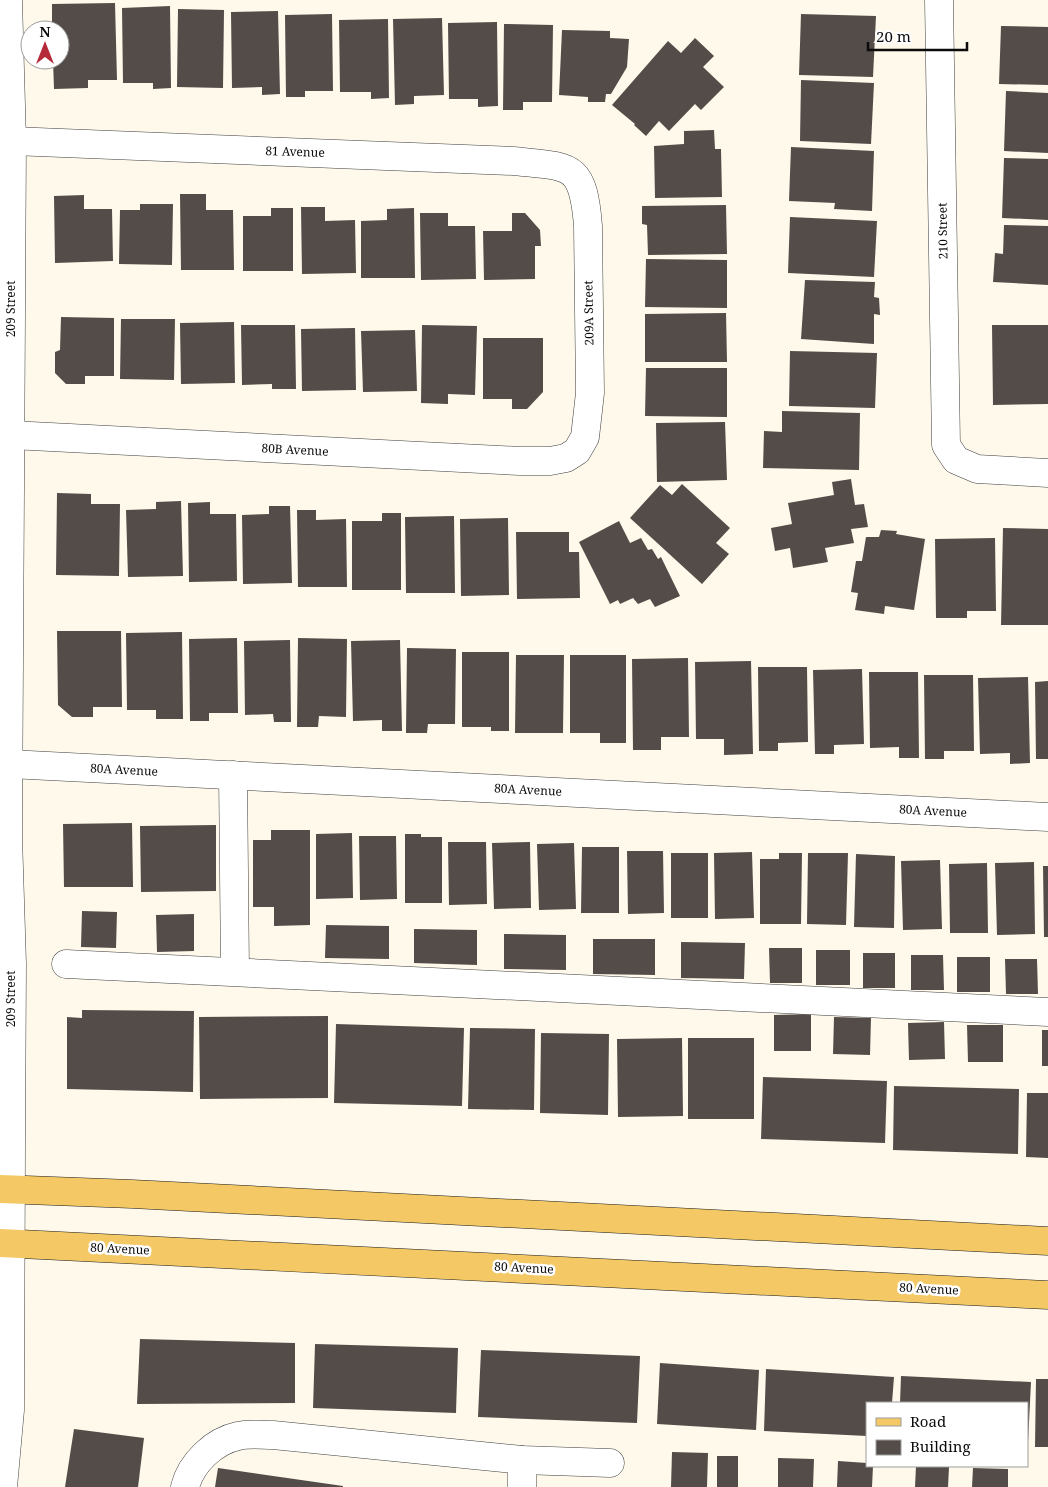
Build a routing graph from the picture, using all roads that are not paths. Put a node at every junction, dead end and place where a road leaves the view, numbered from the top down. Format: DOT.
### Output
graph roads {
  1 [pos="8,0"];
  2 [pos="939,0"];
  3 [pos="12,141"];
  4 [pos="575,175"];
  5 [pos="11,435"];
  6 [pos="577,451"];
  7 [pos="1048,473"];
  8 [pos="9,764"];
  9 [pos="233,775"];
  10 [pos="1048,817"];
  11 [pos="4,837"];
  12 [pos="66,964"];
  13 [pos="235,971"];
  14 [pos="1048,1012"];
  15 [pos="5,1190"];
  16 [pos="1048,1241"];
  17 [pos="5,1243"];
  18 [pos="1048,1295"];
  19 [pos="522,1460"];
  20 [pos="610,1463"];
  21 [pos="3,1487"];
  22 [pos="185,1487"];
  23 [pos="522,1487"];
  1 -- 3 [label="street, 209 Street"];
  2 -- 7 [label="street, 210 Street"];
  3 -- 4 [label="street, 81 Avenue"];
  3 -- 5 [label="street, 209 Street"];
  4 -- 6 [label="street, 209A Street"];
  5 -- 6 [label="street, 80B Avenue"];
  5 -- 8 [label="street, 209 Street"];
  8 -- 9 [label="street, 80A Avenue"];
  8 -- 11 [label="street, 209 Street"];
  9 -- 10 [label="street, 80A Avenue"];
  9 -- 13 [label="street"];
  11 -- 15 [label="street, 209 Street"];
  12 -- 13 [label="street"];
  13 -- 14 [label="street"];
  15 -- 16 [label="main road"];
  15 -- 17 [label="street, 209 Street"];
  17 -- 18 [label="main road, 80 Avenue"];
  17 -- 21 [label="street, 209 Street"];
  19 -- 20 [label="street"];
  19 -- 22 [label="street"];
  19 -- 23 [label="street"];
}
